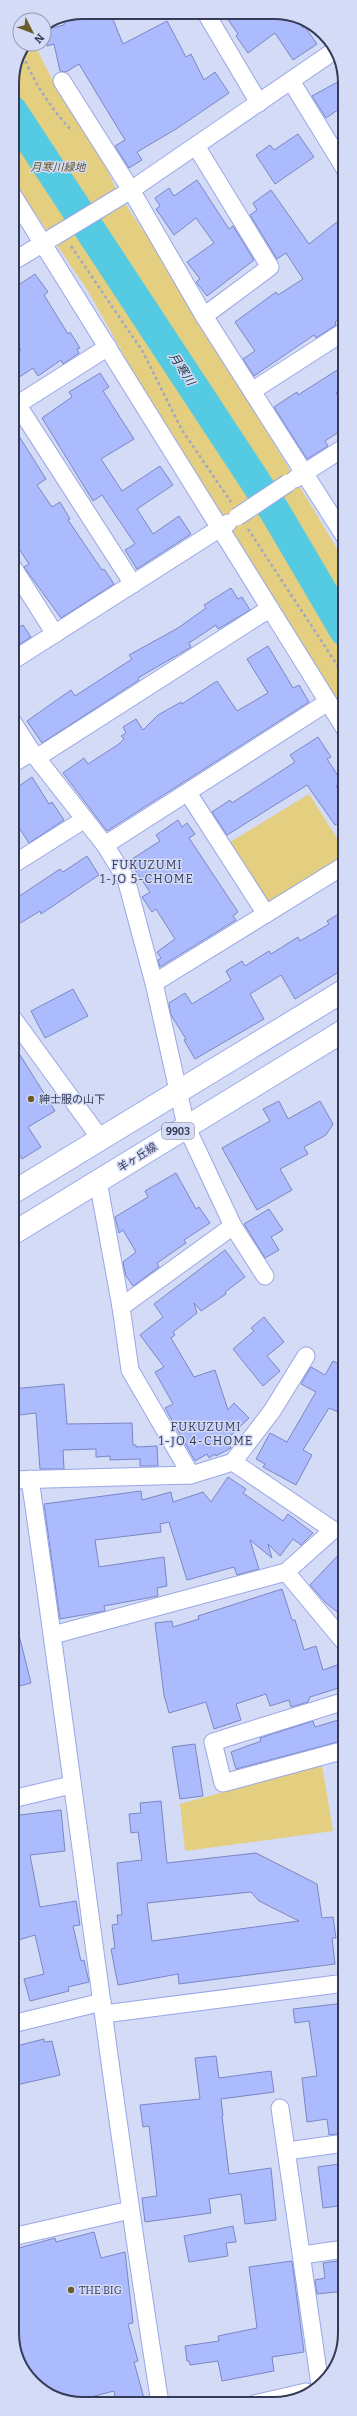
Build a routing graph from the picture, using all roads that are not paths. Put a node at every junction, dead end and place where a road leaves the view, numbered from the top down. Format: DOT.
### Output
graph roads {
  1 [pos="209,19"];
  2 [pos="330,54"];
  3 [pos="62,81"];
  4 [pos="291,81"];
  5 [pos="259,103"];
  6 [pos="196,146"];
  7 [pos="338,158"];
  8 [pos="131,190"];
  9 [pos="19,205"];
  10 [pos="43,242"];
  11 [pos="19,257"];
  12 [pos="204,316"];
  13 [pos="338,336"];
  14 [pos="108,347"];
  15 [pos="252,391"];
  16 [pos="19,403"];
  17 [pos="19,412"];
  18 [pos="338,452"];
  19 [pos="304,474"];
  20 [pos="338,515"];
  21 [pos="218,529"];
  22 [pos="19,577"];
  23 [pos="133,584"];
  24 [pos="269,609"];
  25 [pos="56,634"];
  26 [pos="19,657"];
  27 [pos="328,702"];
  28 [pos="338,718"];
  29 [pos="19,731"];
  30 [pos="35,754"];
  31 [pos="19,761"];
  32 [pos="188,793"];
  33 [pos="85,819"];
  34 [pos="105,845"];
  35 [pos="19,861"];
  36 [pos="338,870"];
  37 [pos="266,914"];
  38 [pos="154,983"];
  39 [pos="338,994"];
  40 [pos="19,1027"];
  41 [pos="338,1034"];
  42 [pos="179,1091"];
  43 [pos="186,1126"];
  44 [pos="100,1138"];
  45 [pos="98,1181"];
  46 [pos="19,1189"];
  47 [pos="233,1226"];
  48 [pos="19,1230"];
  49 [pos="265,1276"];
  50 [pos="121,1307"];
  51 [pos="306,1356"];
  52 [pos="233,1462"];
  53 [pos="191,1475"];
  54 [pos="30,1479"];
  55 [pos="19,1480"];
  56 [pos="338,1530"];
  57 [pos="338,1532"];
  58 [pos="286,1572"];
  59 [pos="53,1635"];
  60 [pos="338,1635"];
  61 [pos="338,1703"];
  62 [pos="338,1752"];
  63 [pos="71,1785"];
  64 [pos="19,1797"];
  65 [pos="338,1984"];
  66 [pos="103,2008"];
  67 [pos="19,2023"];
  68 [pos="280,2108"];
  69 [pos="338,2145"];
  70 [pos="287,2151"];
  71 [pos="130,2210"];
  72 [pos="19,2235"];
  73 [pos="338,2250"];
  74 [pos="302,2255"];
  75 [pos="319,2378"];
  76 [pos="159,2397"];
  1 -- 5 [label="street"];
  2 -- 4 [label="street"];
  3 -- 8 [label="street"];
  4 -- 5 [label="street"];
  4 -- 7 [label="street"];
  5 -- 6 [label="street"];
  6 -- 8 [label="street"];
  6 -- 12 [label="street"];
  8 -- 10 [label="street"];
  8 -- 12 [label="street"];
  9 -- 10 [label="street"];
  10 -- 11 [label="street"];
  10 -- 14 [label="street"];
  12 -- 15 [label="street"];
  13 -- 15 [label="street"];
  14 -- 16 [label="street"];
  14 -- 21 [label="street"];
  15 -- 19 [label="street"];
  17 -- 23 [label="street"];
  18 -- 19 [label="street"];
  19 -- 20 [label="street"];
  19 -- 21 [label="street, bridge"];
  21 -- 23 [label="street"];
  21 -- 24 [label="street"];
  22 -- 25 [label="street"];
  23 -- 25 [label="street"];
  24 -- 27 [label="street"];
  24 -- 30 [label="street"];
  25 -- 26 [label="street"];
  27 -- 28 [label="street"];
  27 -- 32 [label="street"];
  29 -- 30 [label="street"];
  30 -- 31 [label="street"];
  30 -- 33 [label="street"];
  32 -- 34 [label="street"];
  32 -- 37 [label="street"];
  33 -- 34 [label="street"];
  33 -- 35 [label="street"];
  34 -- 38 [label="street"];
  36 -- 37 [label="street"];
  37 -- 38 [label="street"];
  38 -- 42 [label="street"];
  39 -- 42 [label="main road"];
  40 -- 44 [label="street"];
  41 -- 43 [label="main road, 羊ヶ丘線 / 9903"];
  42 -- 43 [label="street"];
  42 -- 44 [label="main road"];
  43 -- 45 [label="main road, 羊ヶ丘線 / 9903"];
  43 -- 47 [label="street"];
  44 -- 46 [label="main road"];
  45 -- 48 [label="main road, 羊ヶ丘線 / 9903"];
  45 -- 50 [label="street"];
  47 -- 49 [label="street"];
  47 -- 50 [label="street"];
  50 -- 53 [label="street"];
  51 -- 52 [label="street"];
  52 -- 53 [label="street"];
  52 -- 56 [label="street"];
  53 -- 54 [label="street"];
  54 -- 55 [label="street"];
  54 -- 59 [label="street"];
  57 -- 58 [label="street"];
  58 -- 59 [label="street"];
  58 -- 60 [label="street"];
  59 -- 63 [label="street"];
  61 -- 62 [label="street"];
  63 -- 64 [label="street"];
  63 -- 66 [label="street"];
  65 -- 66 [label="street"];
  66 -- 67 [label="street"];
  66 -- 71 [label="street"];
  68 -- 70 [label="street"];
  69 -- 70 [label="street"];
  70 -- 74 [label="street"];
  71 -- 72 [label="street"];
  71 -- 76 [label="street"];
  73 -- 74 [label="street"];
  74 -- 75 [label="street"];
}
